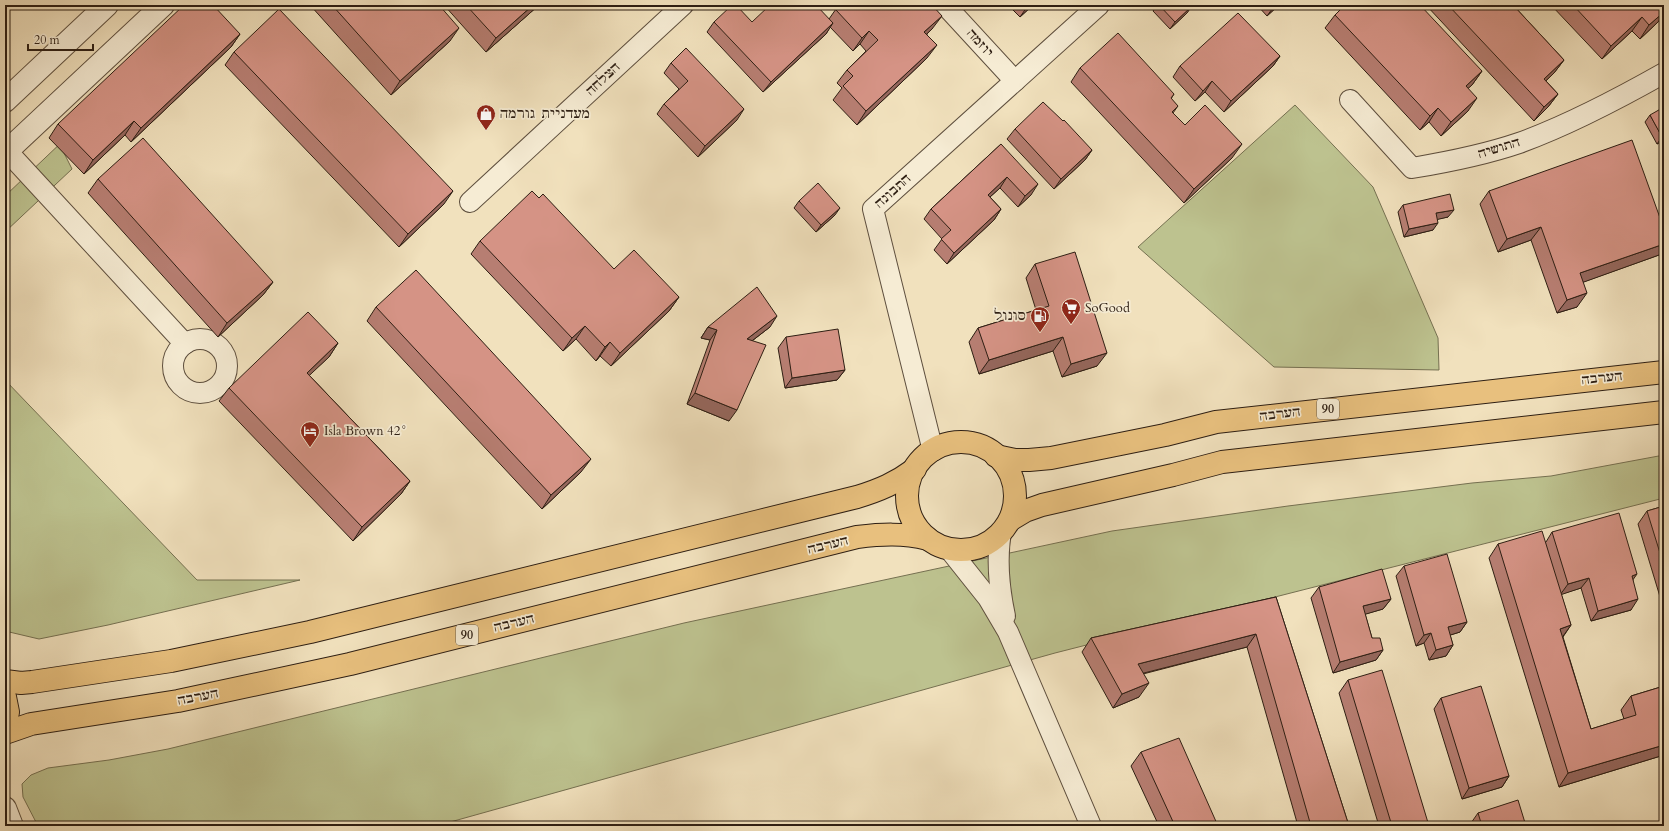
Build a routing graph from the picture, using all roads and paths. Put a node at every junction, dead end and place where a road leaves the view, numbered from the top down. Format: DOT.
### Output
graph roads {
  1 [pos="108,5"];
  2 [pos="683,5"];
  3 [pos="945,5"];
  4 [pos="1099,5"];
  5 [pos="161,6"];
  6 [pos="1664,73"];
  7 [pos="1015,81"];
  8 [pos="1350,100"];
  9 [pos="5,101"];
  10 [pos="6,152"];
  11 [pos="470,202"];
  12 [pos="185,344"];
  13 [pos="1664,372"];
  14 [pos="1664,412"];
  15 [pos="933,451"];
  16 [pos="996,456"];
  17 [pos="915,469"];
  18 [pos="1006,526"];
  19 [pos="928,539"];
  20 [pos="949,549"];
  21 [pos="1008,632"];
  22 [pos="5,681"];
  23 [pos="5,697"];
  24 [pos="5,727"];
  25 [pos="5,733"];
  26 [pos="5,808"];
  27 [pos="12,826"];
  28 [pos="1091,826"];
  1 -- 9 [label="street"];
  2 -- 11 [label="street, הצלחה"];
  3 -- 7 [label="street, יוזמה"];
  4 -- 7 [label="street, התבונה"];
  5 -- 10 [label="street"];
  6 -- 8 [label="street, התושיה"];
  7 -- 15 [label="street, התבונה"];
  10 -- 12 [label="street"];
  13 -- 16 [label="highway, הערבה / 90"];
  14 -- 18 [label="highway"];
  15 -- 16 [label="highway"];
  15 -- 17 [label="highway"];
  16 -- 18 [label="highway"];
  17 -- 19 [label="highway"];
  17 -- 22 [label="highway"];
  18 -- 20 [label="highway"];
  18 -- 21 [label="street"];
  19 -- 20 [label="highway"];
  19 -- 25 [label="highway, הערבה / 90"];
  20 -- 21 [label="street"];
  21 -- 28 [label="street"];
  23 -- 24 [label="highway"];
  26 -- 27 [label="street"];
}
